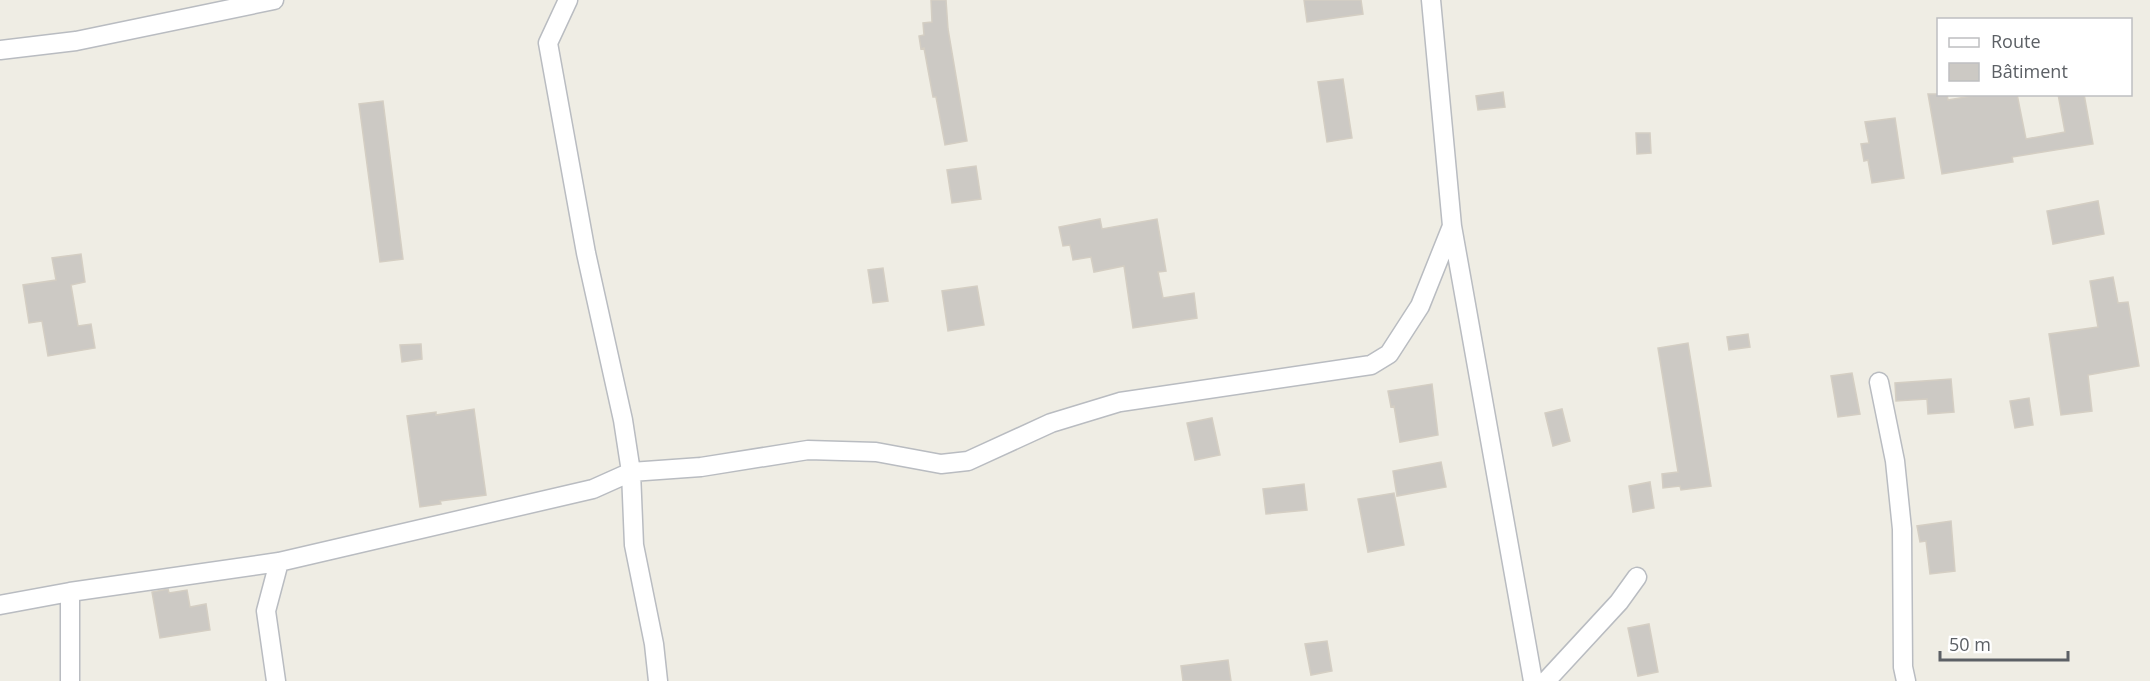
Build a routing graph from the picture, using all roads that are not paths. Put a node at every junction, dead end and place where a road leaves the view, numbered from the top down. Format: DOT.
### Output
graph roads {
  1 [pos="274,0"];
  2 [pos="568,0"];
  3 [pos="1431,0"];
  4 [pos="0,50"];
  5 [pos="1452,226"];
  6 [pos="1878,382"];
  7 [pos="631,472"];
  8 [pos="279,562"];
  9 [pos="1636,577"];
  10 [pos="70,592"];
  11 [pos="0,605"];
  12 [pos="1905,674"];
  13 [pos="70,681"];
  14 [pos="276,681"];
  15 [pos="658,681"];
  16 [pos="1533,681"];
  17 [pos="1546,681"];
  18 [pos="1890,681"];
  1 -- 4 [label="street"];
  2 -- 7 [label="street"];
  3 -- 5 [label="street"];
  5 -- 7 [label="street"];
  5 -- 16 [label="street"];
  6 -- 12 [label="street"];
  7 -- 8 [label="street"];
  7 -- 15 [label="street"];
  8 -- 10 [label="street"];
  8 -- 14 [label="street"];
  9 -- 17 [label="street"];
  10 -- 11 [label="street"];
  10 -- 13 [label="street"];
  12 -- 18 [label="street"];
}
